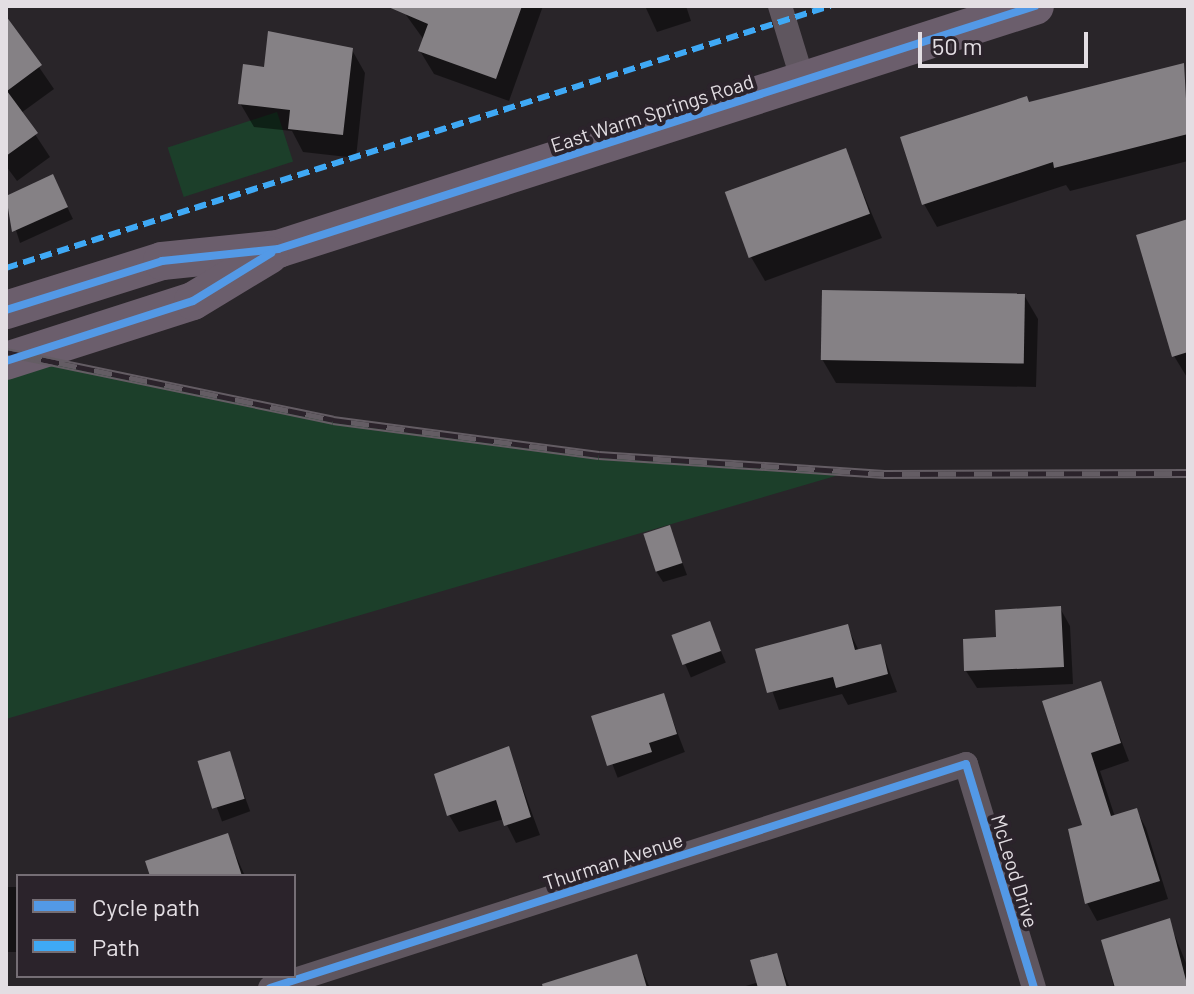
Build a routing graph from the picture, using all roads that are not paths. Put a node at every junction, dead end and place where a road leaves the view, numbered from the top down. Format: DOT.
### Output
graph roads {
  1 [pos="780,6"];
  2 [pos="1035,6"];
  3 [pos="803,81"];
  4 [pos="278,249"];
  5 [pos="6,310"];
  6 [pos="6,361"];
  7 [pos="966,764"];
  8 [pos="270,988"];
  9 [pos="1034,988"];
  1 -- 3 [label="street"];
  2 -- 3 [label="main road, East Warm Springs Road"];
  3 -- 4 [label="main road, East Warm Springs Road"];
  4 -- 5 [label="main road, East Warm Springs Road"];
  4 -- 6 [label="main road, East Warm Springs Road"];
  7 -- 8 [label="street, Thurman Avenue"];
  7 -- 9 [label="street, McLeod Drive"];
}
